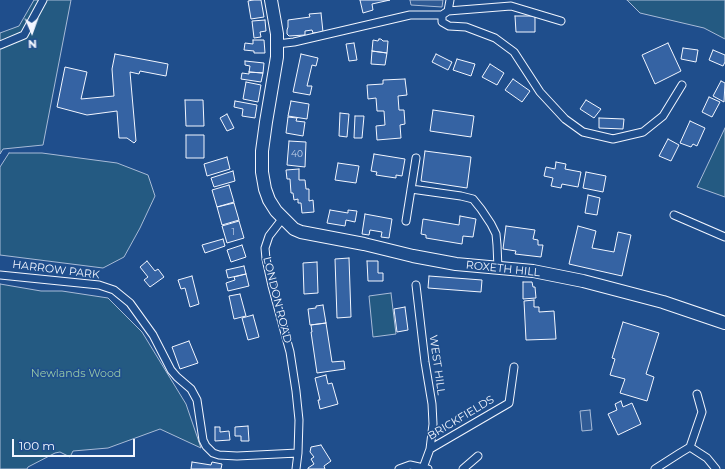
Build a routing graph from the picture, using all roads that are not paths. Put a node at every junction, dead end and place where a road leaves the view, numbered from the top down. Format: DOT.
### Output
graph roads {
  1 [pos="43,0"];
  2 [pos="271,0"];
  3 [pos="450,0"];
  4 [pos="445,13"];
  5 [pos="561,21"];
  6 [pos="277,44"];
  7 [pos="0,45"];
  8 [pos="682,86"];
  9 [pos="416,158"];
  10 [pos="411,189"];
  11 [pos="674,215"];
  12 [pos="283,218"];
  13 [pos="406,221"];
  14 [pos="725,237"];
  15 [pos="498,268"];
  16 [pos="0,275"];
  17 [pos="416,285"];
  18 [pos="725,323"];
  19 [pos="514,367"];
  20 [pos="697,394"];
  21 [pos="690,447"];
  22 [pos="430,449"];
  23 [pos="298,453"];
  24 [pos="478,456"];
  25 [pos="425,468"];
  26 [pos="296,469"];
  27 [pos="399,469"];
  28 [pos="463,469"];
  29 [pos="655,469"];
  30 [pos="716,469"];
  1 -- 7 [label="street"];
  2 -- 6 [label="main road"];
  3 -- 4 [label="street"];
  4 -- 5 [label="street"];
  4 -- 6 [label="street"];
  4 -- 8 [label="street"];
  6 -- 12 [label="main road"];
  9 -- 10 [label="street"];
  10 -- 13 [label="street"];
  10 -- 15 [label="street"];
  11 -- 14 [label="street"];
  12 -- 15 [label="main road, ROXETH HILL"];
  12 -- 23 [label="street, LONDON ROAD"];
  15 -- 18 [label="main road, ROXETH HILL"];
  16 -- 23 [label="street, HARROW PARK"];
  17 -- 22 [label="street, WEST HILL"];
  19 -- 22 [label="street, BRICKFIELDS"];
  20 -- 21 [label="street"];
  21 -- 29 [label="street"];
  21 -- 30 [label="street"];
  22 -- 25 [label="street, BRICKFIELDS"];
  23 -- 26 [label="street, LONDON ROAD"];
  24 -- 28 [label="street"];
  25 -- 27 [label="street"];
}
